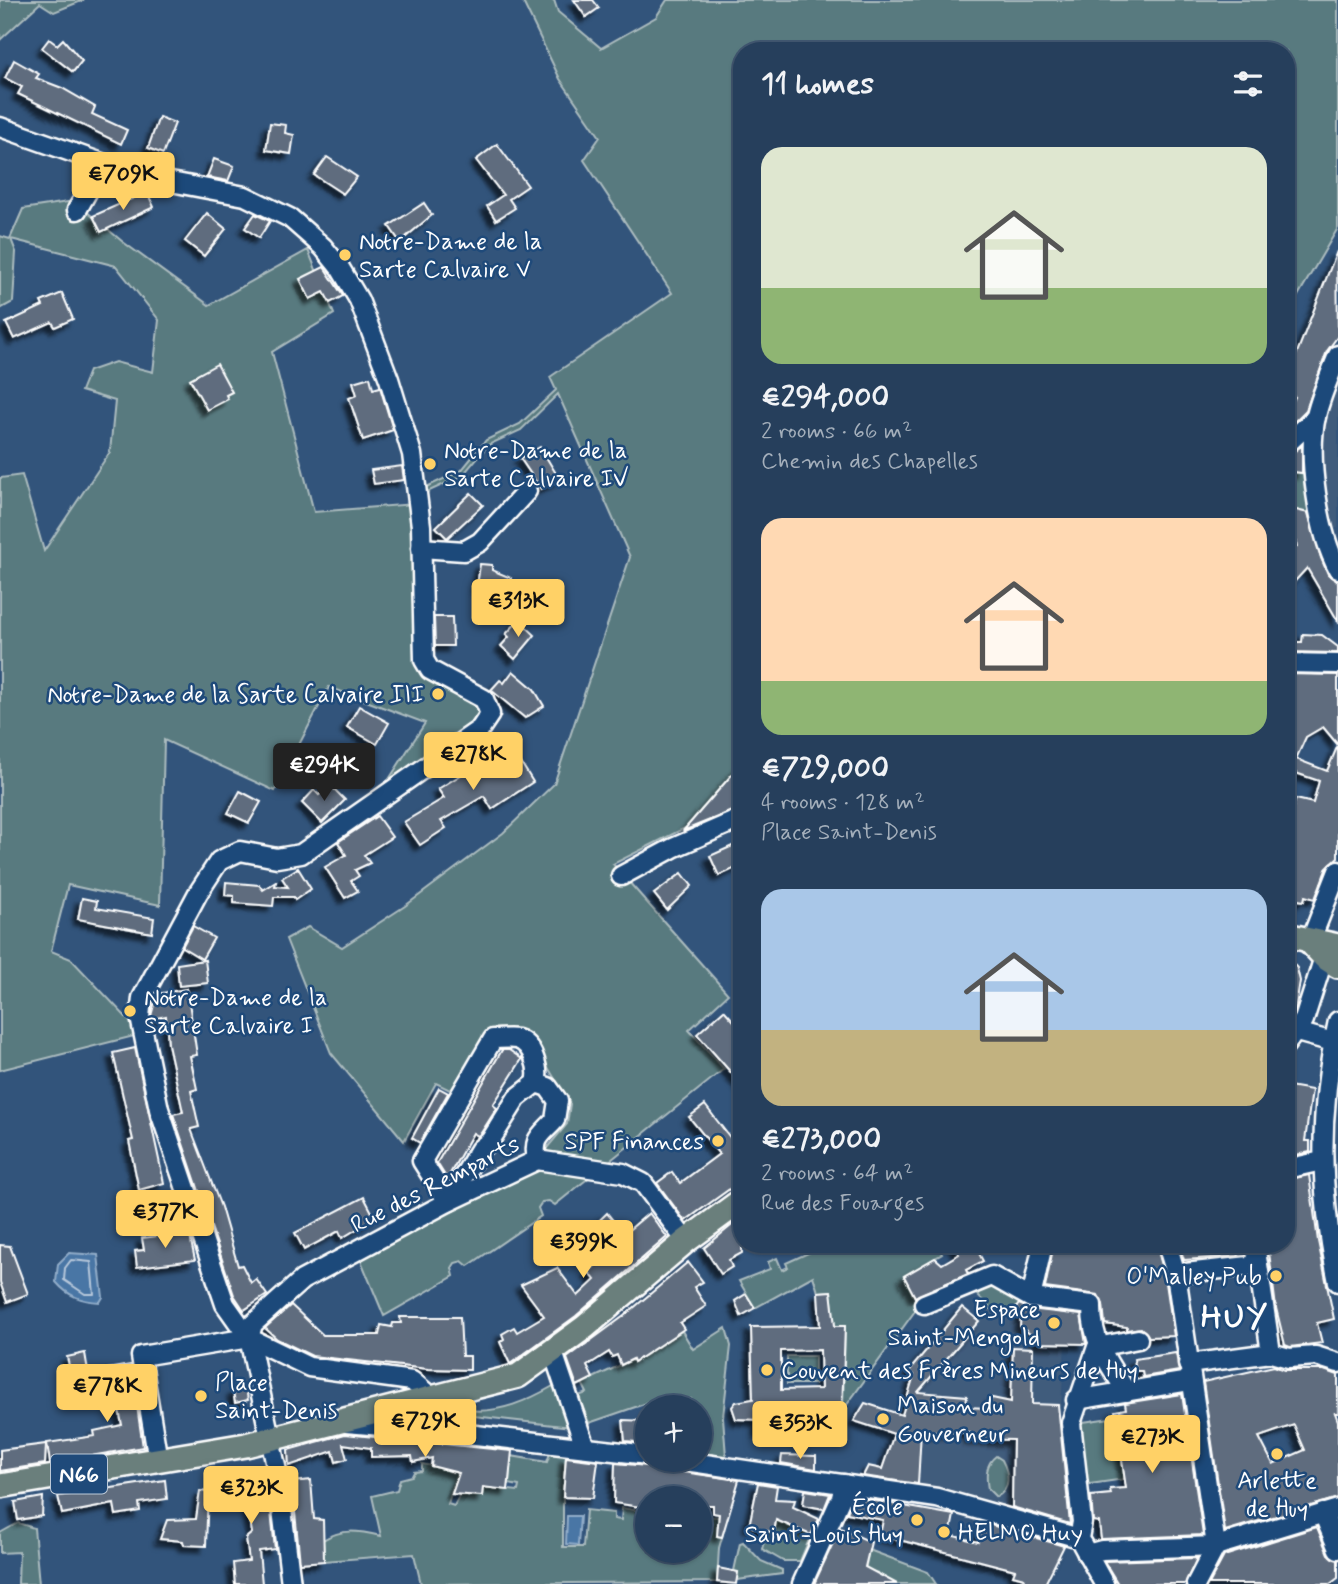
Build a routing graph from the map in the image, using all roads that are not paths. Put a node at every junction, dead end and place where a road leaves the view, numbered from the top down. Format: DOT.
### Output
graph roads {
  1 [pos="0,127"];
  2 [pos="103,164"];
  3 [pos="78,209"];
  4 [pos="1338,355"];
  5 [pos="1316,417"];
  6 [pos="1295,437"];
  7 [pos="527,491"];
  8 [pos="421,548"];
  9 [pos="1338,569"];
  10 [pos="1295,663"];
  11 [pos="1338,664"];
  12 [pos="733,822"];
  13 [pos="1338,871"];
  14 [pos="621,876"];
  15 [pos="1295,939"];
  16 [pos="1327,953"];
  17 [pos="1338,1021"];
  18 [pos="1295,1030"];
  19 [pos="1295,1036"];
  20 [pos="1333,1042"];
  21 [pos="536,1083"];
  22 [pos="537,1160"];
  23 [pos="1327,1167"];
  24 [pos="1295,1169"];
  25 [pos="448,1202"];
  26 [pos="733,1207"];
  27 [pos="686,1241"];
  28 [pos="1041,1253"];
  29 [pos="1256,1253"];
  30 [pos="1172,1259"];
  31 [pos="1258,1265"];
  32 [pos="1338,1282"];
  33 [pos="1031,1298"];
  34 [pos="924,1304"];
  35 [pos="249,1338"];
  36 [pos="1138,1339"];
  37 [pos="1097,1347"];
  38 [pos="553,1352"];
  39 [pos="1271,1353"];
  40 [pos="1338,1363"];
  41 [pos="1189,1377"];
  42 [pos="1127,1392"];
  43 [pos="430,1396"];
  44 [pos="1076,1400"];
  45 [pos="333,1422"];
  46 [pos="441,1431"];
  47 [pos="268,1440"];
  48 [pos="585,1447"];
  49 [pos="635,1453"];
  50 [pos="158,1461"];
  51 [pos="712,1465"];
  52 [pos="844,1484"];
  53 [pos="0,1486"];
  54 [pos="1330,1511"];
  55 [pos="1083,1546"];
  56 [pos="1216,1546"];
  57 [pos="1338,1549"];
  58 [pos="291,1584"];
  59 [pos="802,1584"];
  60 [pos="1104,1584"];
  61 [pos="1196,1584"];
  1 -- 2 [label="street"];
  2 -- 3 [label="street"];
  2 -- 8 [label="street"];
  4 -- 5 [label="street"];
  5 -- 6 [label="street"];
  5 -- 9 [label="street"];
  7 -- 8 [label="street"];
  8 -- 35 [label="street"];
  10 -- 11 [label="street"];
  12 -- 14 [label="street"];
  13 -- 16 [label="street"];
  15 -- 16 [label="main road"];
  16 -- 18 [label="street"];
  17 -- 20 [label="street"];
  19 -- 20 [label="street"];
  20 -- 23 [label="street"];
  21 -- 22 [label="street"];
  21 -- 25 [label="street"];
  21 -- 25 [label="street"];
  22 -- 25 [label="street, Rue des Remparts"];
  22 -- 27 [label="street, Rue des Remparts"];
  23 -- 24 [label="street"];
  23 -- 32 [label="street"];
  25 -- 35 [label="street, Rue des Remparts"];
  26 -- 27 [label="main road, N66"];
  27 -- 38 [label="main road, N66"];
  28 -- 33 [label="street"];
  29 -- 31 [label="street"];
  30 -- 31 [label="street"];
  30 -- 41 [label="street"];
  31 -- 39 [label="street"];
  33 -- 34 [label="street"];
  33 -- 37 [label="street"];
  35 -- 43 [label="street"];
  35 -- 47 [label="street"];
  35 -- 50 [label="street"];
  36 -- 37 [label="street"];
  37 -- 42 [label="street"];
  37 -- 44 [label="street"];
  38 -- 43 [label="main road, N66"];
  38 -- 48 [label="street"];
  39 -- 40 [label="street"];
  39 -- 41 [label="street"];
  41 -- 42 [label="street"];
  41 -- 56 [label="street"];
  42 -- 44 [label="street"];
  43 -- 45 [label="main road, N66"];
  43 -- 46 [label="street"];
  44 -- 55 [label="street"];
  45 -- 46 [label="street"];
  45 -- 47 [label="main road, N66"];
  46 -- 48 [label="street"];
  47 -- 50 [label="main road, N66"];
  47 -- 58 [label="street"];
  48 -- 49 [label="street"];
  50 -- 53 [label="main road, N66"];
  51 -- 52 [label="street"];
  52 -- 55 [label="street"];
  52 -- 59 [label="street"];
  54 -- 56 [label="street"];
  54 -- 57 [label="street"];
  55 -- 56 [label="street"];
  55 -- 60 [label="street"];
  56 -- 61 [label="street"];
}
